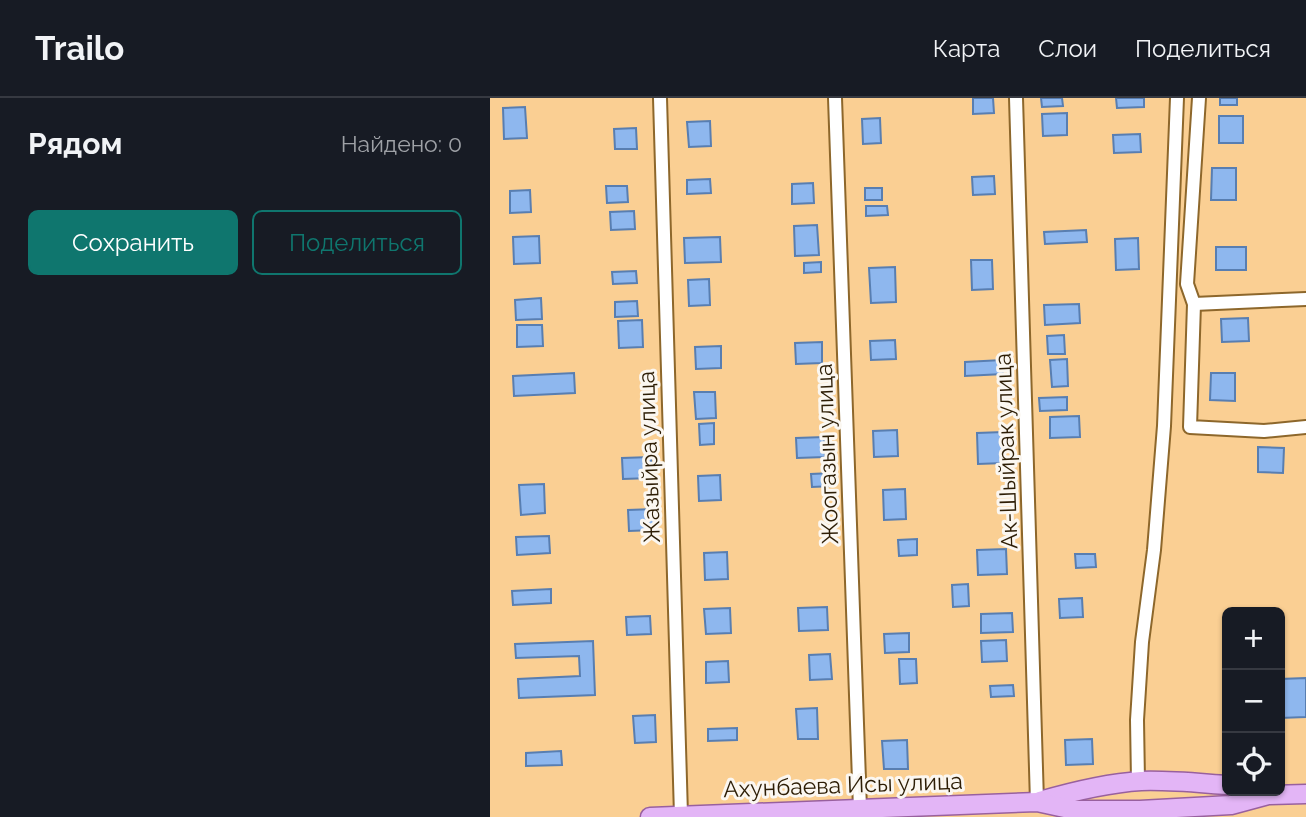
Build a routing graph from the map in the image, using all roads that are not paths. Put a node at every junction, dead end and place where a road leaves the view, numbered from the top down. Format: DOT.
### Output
graph roads {
  1 [pos="660,98"];
  2 [pos="835,98"];
  3 [pos="1016,98"];
  4 [pos="1177,98"];
  5 [pos="1199,98"];
  6 [pos="1306,299"];
  7 [pos="1194,304"];
  8 [pos="1306,427"];
  9 [pos="1138,781"];
  10 [pos="1222,785"];
  11 [pos="1285,794"];
  12 [pos="1306,794"];
  13 [pos="1253,796"];
  14 [pos="1037,802"];
  15 [pos="860,809"];
  16 [pos="681,815"];
  17 [pos="650,817"];
  1 -- 16 [label="street, Жазыйра улица"];
  2 -- 15 [label="street, Жоогазын улица"];
  3 -- 14 [label="street, Ак-Шыйрак улица"];
  4 -- 9 [label="street"];
  5 -- 7 [label="street"];
  6 -- 7 [label="street"];
  7 -- 8 [label="street"];
  9 -- 10 [label="main road, Ахунбаева Исы улица"];
  9 -- 14 [label="main road, Ахунбаева Исы улица"];
  11 -- 12 [label="main road, Ахунбаева Исы улица"];
  13 -- 14 [label="main road, Ахунбаева Исы улица"];
  14 -- 15 [label="main road, Ахунбаева Исы улица"];
  15 -- 16 [label="main road, Ахунбаева Исы улица"];
  16 -- 17 [label="main road, Ахунбаева Исы улица"];
}
